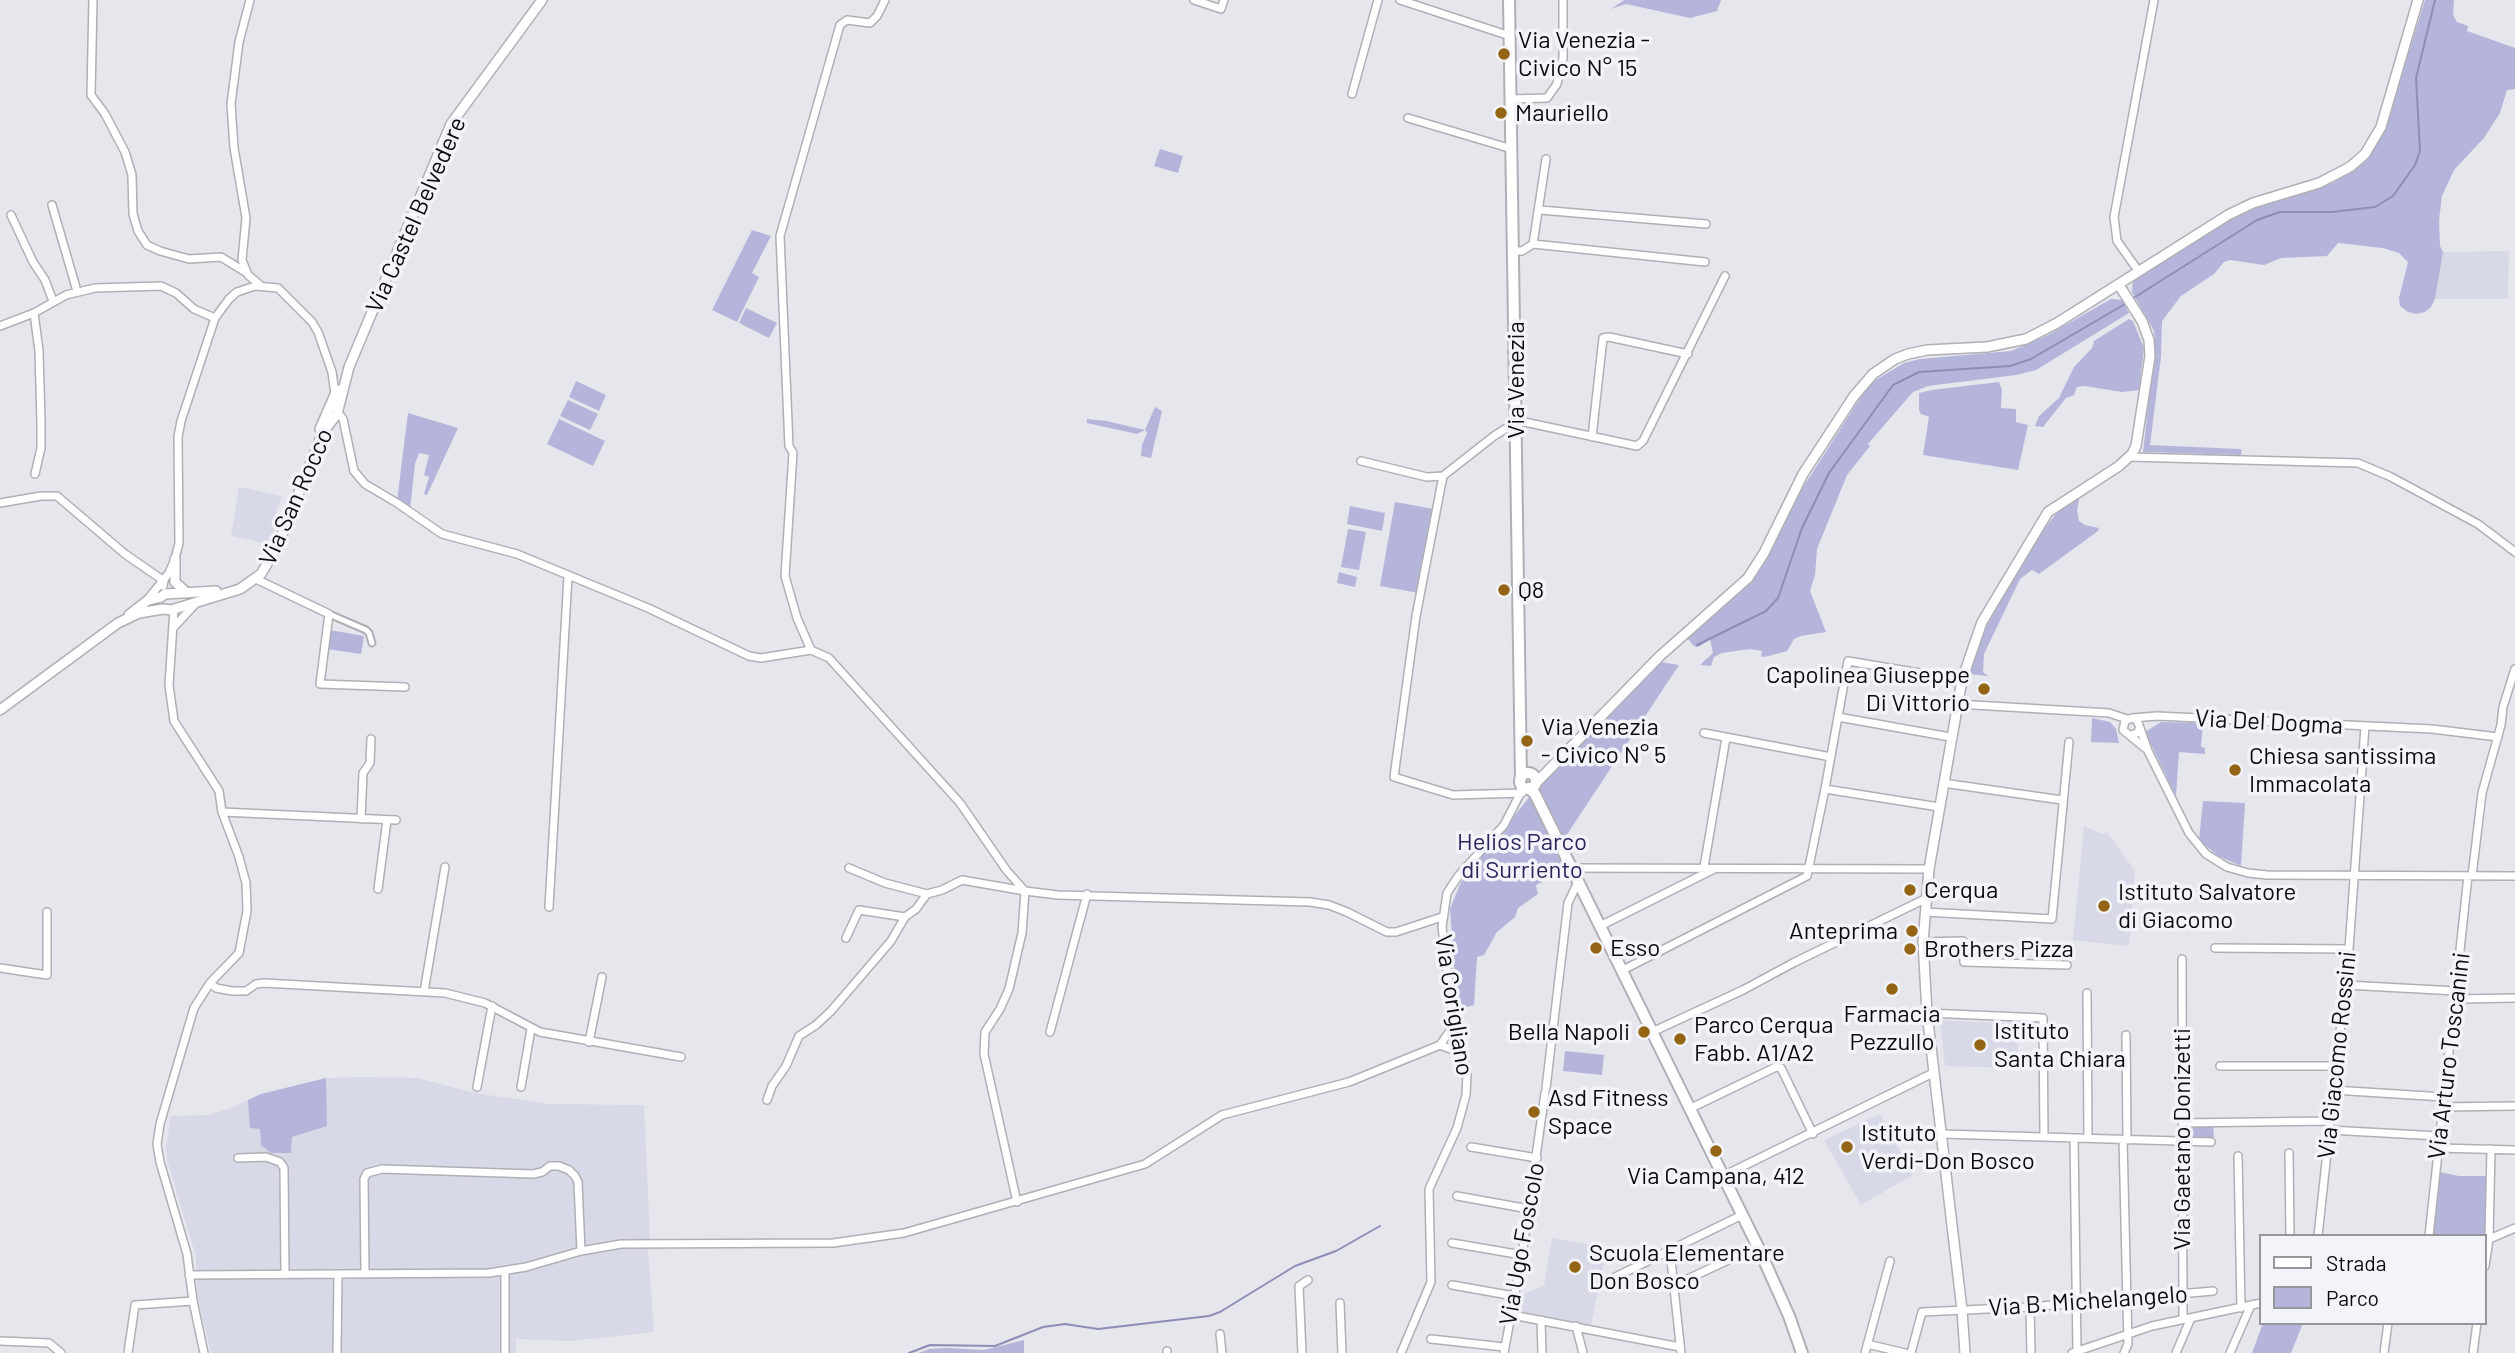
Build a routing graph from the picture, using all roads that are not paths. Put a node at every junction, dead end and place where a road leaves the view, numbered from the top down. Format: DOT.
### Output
graph roads {
  1 [pos="93,0"];
  2 [pos="250,0"];
  3 [pos="542,0"];
  4 [pos="885,0"];
  5 [pos="1194,0"];
  6 [pos="1224,0"];
  7 [pos="1378,0"];
  8 [pos="1400,0"];
  9 [pos="1509,0"];
  10 [pos="1563,0"];
  11 [pos="2154,0"];
  12 [pos="2418,0"];
  13 [pos="1510,36"];
  14 [pos="1352,94"];
  15 [pos="1511,99"];
  16 [pos="1408,118"];
  17 [pos="1513,149"];
  18 [pos="1546,159"];
  19 [pos="52,205"];
  20 [pos="1540,210"];
  21 [pos="10,215"];
  22 [pos="1706,224"];
  23 [pos="1533,244"];
  24 [pos="1514,251"];
  25 [pos="1705,262"];
  26 [pos="2138,270"];
  27 [pos="247,273"];
  28 [pos="1725,276"];
  29 [pos="260,285"];
  30 [pos="2119,285"];
  31 [pos="77,291"];
  32 [pos="53,301"];
  33 [pos="34,313"];
  34 [pos="215,318"];
  35 [pos="0,326"];
  36 [pos="1688,354"];
  37 [pos="349,367"];
  38 [pos="335,394"];
  39 [pos="331,414"];
  40 [pos="1516,424"];
  41 [pos="345,430"];
  42 [pos="1592,437"];
  43 [pos="2129,457"];
  44 [pos="1361,461"];
  45 [pos="35,474"];
  46 [pos="1443,476"];
  47 [pos="0,503"];
  48 [pos="2515,552"];
  49 [pos="175,559"];
  50 [pos="568,576"];
  51 [pos="257,579"];
  52 [pos="167,582"];
  53 [pos="187,593"];
  54 [pos="173,594"];
  55 [pos="161,597"];
  56 [pos="148,600"];
  57 [pos="200,600"];
  58 [pos="170,609"];
  59 [pos="330,614"];
  60 [pos="118,623"];
  61 [pos="173,629"];
  62 [pos="372,643"];
  63 [pos="811,650"];
  64 [pos="2515,669"];
  65 [pos="1962,680"];
  66 [pos="405,687"];
  67 [pos="1957,704"];
  68 [pos="0,710"];
  69 [pos="2104,713"];
  70 [pos="1838,717"];
  71 [pos="2164,717"];
  72 [pos="2129,719"];
  73 [pos="2140,726"];
  74 [pos="2365,726"];
  75 [pos="2122,728"];
  76 [pos="1704,733"];
  77 [pos="2131,735"];
  78 [pos="1950,737"];
  79 [pos="2498,737"];
  80 [pos="1726,738"];
  81 [pos="371,739"];
  82 [pos="2069,742"];
  83 [pos="2148,751"];
  84 [pos="1831,757"];
  85 [pos="1531,783"];
  86 [pos="1943,783"];
  87 [pos="1825,789"];
  88 [pos="2063,800"];
  89 [pos="1939,807"];
  90 [pos="222,812"];
  91 [pos="362,819"];
  92 [pos="387,820"];
  93 [pos="396,820"];
  94 [pos="1570,866"];
  95 [pos="444,867"];
  96 [pos="1704,867"];
  97 [pos="1717,867"];
  98 [pos="1810,867"];
  99 [pos="849,868"];
  100 [pos="1928,869"];
  101 [pos="2356,874"];
  102 [pos="2470,876"];
  103 [pos="2515,876"];
  104 [pos="1578,882"];
  105 [pos="378,889"];
  106 [pos="1025,891"];
  107 [pos="927,894"];
  108 [pos="1087,894"];
  109 [pos="1925,898"];
  110 [pos="549,907"];
  111 [pos="47,912"];
  112 [pos="1925,912"];
  113 [pos="905,917"];
  114 [pos="1442,917"];
  115 [pos="1600,926"];
  116 [pos="846,938"];
  117 [pos="1923,942"];
  118 [pos="2215,948"];
  119 [pos="2349,949"];
  120 [pos="2182,960"];
  121 [pos="2067,965"];
  122 [pos="0,968"];
  123 [pos="1621,971"];
  124 [pos="602,977"];
  125 [pos="210,983"];
  126 [pos="2346,985"];
  127 [pos="424,992"];
  128 [pos="2087,993"];
  129 [pos="2456,995"];
  130 [pos="2515,998"];
  131 [pos="492,1006"];
  132 [pos="1927,1013"];
  133 [pos="531,1029"];
  134 [pos="1050,1032"];
  135 [pos="1449,1032"];
  136 [pos="1652,1032"];
  137 [pos="2126,1035"];
  138 [pos="589,1042"];
  139 [pos="1440,1045"];
  140 [pos="1458,1052"];
  141 [pos="681,1057"];
  142 [pos="2220,1066"];
  143 [pos="2335,1066"];
  144 [pos="1933,1073"];
  145 [pos="477,1087"];
  146 [pos="521,1087"];
  147 [pos="2333,1090"];
  148 [pos="2444,1097"];
  149 [pos="767,1100"];
  150 [pos="2515,1106"];
  151 [pos="2442,1107"];
  152 [pos="1689,1109"];
  153 [pos="2183,1122"];
  154 [pos="2329,1126"];
  155 [pos="1942,1133"];
  156 [pos="1813,1134"];
  157 [pos="2439,1136"];
  158 [pos="2043,1137"];
  159 [pos="2074,1138"];
  160 [pos="2088,1139"];
  161 [pos="2125,1140"];
  162 [pos="2183,1142"];
  163 [pos="2211,1142"];
  164 [pos="1471,1146"];
  165 [pos="2438,1148"];
  166 [pos="2491,1149"];
  167 [pos="2515,1150"];
  168 [pos="2289,1153"];
  169 [pos="2238,1156"];
  170 [pos="238,1158"];
  171 [pos="1537,1158"];
  172 [pos="1723,1176"];
  173 [pos="1457,1196"];
  174 [pos="1017,1202"];
  175 [pos="1529,1209"];
  176 [pos="1742,1214"];
  177 [pos="2515,1228"];
  178 [pos="2290,1234"];
  179 [pos="2318,1234"];
  180 [pos="2429,1234"];
  181 [pos="2487,1240"];
  182 [pos="1452,1243"];
  183 [pos="1758,1246"];
  184 [pos="581,1251"];
  185 [pos="1670,1251"];
  186 [pos="1522,1255"];
  187 [pos="1890,1261"];
  188 [pos="505,1271"];
  189 [pos="338,1274"];
  190 [pos="365,1274"];
  191 [pos="190,1275"];
  192 [pos="285,1275"];
  193 [pos="1308,1280"];
  194 [pos="1603,1283"];
  195 [pos="1452,1285"];
  196 [pos="1673,1286"];
  197 [pos="2213,1292"];
  198 [pos="2182,1294"];
  199 [pos="1514,1296"];
  200 [pos="2126,1297"];
  201 [pos="193,1301"];
  202 [pos="2077,1301"];
  203 [pos="1340,1303"];
  204 [pos="2260,1303"];
  205 [pos="2251,1305"];
  206 [pos="2031,1307"];
  207 [pos="2241,1308"];
  208 [pos="1962,1310"];
  209 [pos="1512,1315"];
  210 [pos="2187,1318"];
  211 [pos="1541,1320"];
  212 [pos="2388,1325"];
  213 [pos="2477,1325"];
  214 [pos="1576,1326"];
  215 [pos="2127,1333"];
  216 [pos="1220,1334"];
  217 [pos="1431,1339"];
  218 [pos="0,1341"];
  219 [pos="1867,1344"];
  220 [pos="1504,1350"];
  221 [pos="1680,1350"];
  222 [pos="2075,1352"];
  223 [pos="61,1353"];
  224 [pos="128,1353"];
  225 [pos="205,1353"];
  226 [pos="337,1353"];
  227 [pos="505,1353"];
  228 [pos="1222,1353"];
  229 [pos="1303,1353"];
  230 [pos="1342,1353"];
  231 [pos="1401,1353"];
  232 [pos="1542,1353"];
  233 [pos="1583,1353"];
  234 [pos="1802,1353"];
  235 [pos="1865,1353"];
  236 [pos="1905,1353"];
  237 [pos="1911,1353"];
  238 [pos="1965,1353"];
  239 [pos="2031,1353"];
  240 [pos="2124,1353"];
  241 [pos="2176,1353"];
  242 [pos="2230,1353"];
  243 [pos="2384,1353"];
  244 [pos="2473,1353"];
  1 -- 27 [label="street"];
  2 -- 27 [label="street"];
  3 -- 37 [label="street, Via Castel Belvedere"];
  4 -- 63 [label="street"];
  5 -- 6 [label="street"];
  7 -- 14 [label="street"];
  8 -- 13 [label="street"];
  9 -- 13 [label="main road, Via Venezia"];
  10 -- 15 [label="street"];
  11 -- 26 [label="street"];
  12 -- 26 [label="street"];
  13 -- 15 [label="main road, Via Venezia"];
  15 -- 17 [label="main road, Via Venezia"];
  16 -- 17 [label="street"];
  17 -- 24 [label="main road, Via Venezia"];
  18 -- 20 [label="street"];
  19 -- 31 [label="street"];
  20 -- 22 [label="street"];
  20 -- 23 [label="street"];
  21 -- 32 [label="street"];
  23 -- 24 [label="street"];
  23 -- 25 [label="street"];
  24 -- 40 [label="main road, Via Venezia"];
  26 -- 30 [label="street"];
  27 -- 29 [label="street"];
  28 -- 36 [label="street"];
  29 -- 34 [label="street"];
  29 -- 38 [label="street"];
  30 -- 43 [label="street"];
  30 -- 85 [label="street"];
  31 -- 32 [label="street"];
  31 -- 34 [label="street"];
  32 -- 33 [label="street"];
  33 -- 35 [label="street"];
  33 -- 45 [label="street"];
  34 -- 49 [label="street"];
  36 -- 42 [label="street"];
  36 -- 42 [label="street"];
  37 -- 38 [label="street, Via San Rocco"];
  37 -- 39 [label="street"];
  38 -- 39 [label="street, Via San Rocco"];
  39 -- 41 [label="street"];
  39 -- 41 [label="street"];
  39 -- 51 [label="street, Via San Rocco"];
  39 -- 53 [label="street"];
  40 -- 42 [label="street"];
  40 -- 46 [label="street"];
  40 -- 85 [label="main road, Via Venezia"];
  41 -- 50 [label="street"];
  43 -- 48 [label="street"];
  43 -- 65 [label="street"];
  44 -- 46 [label="street"];
  46 -- 85 [label="street"];
  47 -- 52 [label="street"];
  49 -- 52 [label="street"];
  49 -- 53 [label="street"];
  50 -- 63 [label="street"];
  50 -- 110 [label="street"];
  51 -- 57 [label="street, Via San Rocco"];
  51 -- 59 [label="street"];
  52 -- 54 [label="street"];
  52 -- 55 [label="street"];
  52 -- 56 [label="street"];
  53 -- 54 [label="street"];
  54 -- 55 [label="street"];
  54 -- 58 [label="street"];
  55 -- 56 [label="street"];
  55 -- 58 [label="street"];
  56 -- 60 [label="street"];
  57 -- 58 [label="street, Via San Rocco"];
  57 -- 61 [label="street"];
  58 -- 60 [label="street"];
  58 -- 61 [label="street"];
  59 -- 62 [label="street"];
  59 -- 66 [label="street"];
  60 -- 68 [label="street"];
  61 -- 90 [label="street"];
  63 -- 106 [label="street"];
  64 -- 79 [label="street, Via Arturo Toscanini"];
  65 -- 67 [label="street"];
  65 -- 70 [label="street"];
  67 -- 69 [label="street"];
  67 -- 78 [label="street"];
  69 -- 72 [label="street"];
  69 -- 75 [label="street"];
  70 -- 78 [label="street"];
  70 -- 84 [label="street"];
  71 -- 72 [label="street, Via Del Dogma"];
  71 -- 73 [label="street"];
  71 -- 74 [label="street, Via Del Dogma"];
  72 -- 73 [label="street"];
  72 -- 75 [label="street"];
  73 -- 77 [label="street"];
  73 -- 83 [label="street"];
  74 -- 79 [label="street, Via Del Dogma"];
  74 -- 101 [label="street, Via Giacomo Rossini"];
  75 -- 77 [label="street"];
  76 -- 80 [label="street"];
  77 -- 83 [label="street"];
  78 -- 86 [label="street"];
  79 -- 102 [label="street, Via Arturo Toscanini"];
  80 -- 84 [label="street"];
  80 -- 96 [label="street"];
  81 -- 91 [label="street"];
  82 -- 88 [label="street"];
  83 -- 101 [label="street"];
  84 -- 87 [label="street"];
  85 -- 94 [label="main road"];
  85 -- 114 [label="street, Via Corigliano"];
  86 -- 88 [label="street"];
  86 -- 89 [label="street"];
  87 -- 89 [label="street"];
  87 -- 98 [label="street"];
  88 -- 112 [label="street"];
  89 -- 100 [label="street"];
  90 -- 91 [label="street"];
  90 -- 125 [label="street"];
  91 -- 92 [label="street"];
  92 -- 93 [label="street"];
  92 -- 105 [label="street"];
  94 -- 96 [label="street"];
  94 -- 104 [label="main road"];
  95 -- 127 [label="street"];
  96 -- 97 [label="street"];
  97 -- 98 [label="street"];
  97 -- 115 [label="street"];
  98 -- 100 [label="street"];
  98 -- 123 [label="street"];
  99 -- 107 [label="street"];
  100 -- 109 [label="street"];
  101 -- 102 [label="street"];
  101 -- 119 [label="street, Via Giacomo Rossini"];
  102 -- 103 [label="street"];
  102 -- 129 [label="street, Via Arturo Toscanini"];
  104 -- 115 [label="main road"];
  104 -- 171 [label="street, Via Ugo Foscolo"];
  106 -- 107 [label="street"];
  106 -- 108 [label="street"];
  106 -- 174 [label="street"];
  107 -- 113 [label="street"];
  108 -- 114 [label="street"];
  108 -- 134 [label="street"];
  109 -- 112 [label="street"];
  109 -- 136 [label="street"];
  111 -- 122 [label="street"];
  112 -- 117 [label="street"];
  113 -- 116 [label="street"];
  113 -- 149 [label="street"];
  114 -- 231 [label="street, Via Corigliano"];
  115 -- 123 [label="main road"];
  117 -- 121 [label="street"];
  117 -- 132 [label="street"];
  118 -- 119 [label="street"];
  119 -- 126 [label="street, Via Giacomo Rossini"];
  120 -- 153 [label="street, Via Gaetano Donizetti"];
  123 -- 136 [label="main road"];
  124 -- 138 [label="street"];
  125 -- 127 [label="street"];
  125 -- 191 [label="street"];
  126 -- 129 [label="street"];
  126 -- 143 [label="street, Via Giacomo Rossini"];
  127 -- 131 [label="street"];
  128 -- 160 [label="street"];
  129 -- 130 [label="street"];
  129 -- 148 [label="street, Via Arturo Toscanini"];
  131 -- 133 [label="street"];
  131 -- 145 [label="street"];
  132 -- 144 [label="street"];
  132 -- 158 [label="street"];
  133 -- 138 [label="street"];
  133 -- 146 [label="street"];
  135 -- 139 [label="street"];
  136 -- 152 [label="main road"];
  137 -- 161 [label="street"];
  138 -- 141 [label="street"];
  139 -- 140 [label="street"];
  139 -- 174 [label="street"];
  142 -- 143 [label="street"];
  143 -- 147 [label="street, Via Giacomo Rossini"];
  144 -- 155 [label="street"];
  144 -- 156 [label="street"];
  147 -- 148 [label="street"];
  147 -- 154 [label="street, Via Giacomo Rossini"];
  148 -- 151 [label="street, Via Arturo Toscanini"];
  150 -- 151 [label="street"];
  151 -- 157 [label="street, Via Arturo Toscanini"];
  152 -- 156 [label="street"];
  152 -- 172 [label="main road"];
  153 -- 154 [label="street"];
  153 -- 162 [label="street, Via Gaetano Donizetti"];
  154 -- 157 [label="street"];
  154 -- 179 [label="street, Via Giacomo Rossini"];
  155 -- 158 [label="street"];
  155 -- 208 [label="street"];
  156 -- 172 [label="street"];
  157 -- 165 [label="street, Via Arturo Toscanini"];
  158 -- 159 [label="street"];
  159 -- 160 [label="street"];
  159 -- 202 [label="street"];
  160 -- 161 [label="street"];
  161 -- 162 [label="street"];
  161 -- 200 [label="street"];
  162 -- 163 [label="street"];
  162 -- 198 [label="street, Via Gaetano Donizetti"];
  164 -- 171 [label="street"];
  165 -- 166 [label="street"];
  165 -- 180 [label="street, Via Arturo Toscanini"];
  166 -- 167 [label="street"];
  166 -- 181 [label="street"];
  168 -- 178 [label="street"];
  169 -- 207 [label="street"];
  170 -- 192 [label="street"];
  171 -- 175 [label="street, Via Ugo Foscolo"];
  172 -- 176 [label="main road"];
  173 -- 175 [label="street"];
  174 -- 184 [label="street"];
  175 -- 186 [label="street, Via Ugo Foscolo"];
  176 -- 183 [label="main road"];
  176 -- 185 [label="street"];
  177 -- 181 [label="street"];
  182 -- 186 [label="street"];
  183 -- 196 [label="street"];
  183 -- 234 [label="main road"];
  184 -- 188 [label="street"];
  184 -- 190 [label="street"];
  185 -- 194 [label="street"];
  185 -- 196 [label="street"];
  186 -- 199 [label="street, Via Ugo Foscolo"];
  187 -- 219 [label="street"];
  188 -- 190 [label="street"];
  188 -- 227 [label="street"];
  189 -- 190 [label="street"];
  189 -- 192 [label="street"];
  189 -- 226 [label="street"];
  191 -- 192 [label="street"];
  191 -- 201 [label="street"];
  193 -- 229 [label="street"];
  195 -- 199 [label="street"];
  196 -- 221 [label="street"];
  197 -- 198 [label="street, Via B. Michelangelo"];
  198 -- 200 [label="street, Via B. Michelangelo"];
  198 -- 210 [label="street, Via Gaetano Donizetti"];
  199 -- 209 [label="street, Via Ugo Foscolo"];
  200 -- 202 [label="street, Via B. Michelangelo"];
  200 -- 215 [label="street"];
  201 -- 224 [label="street"];
  201 -- 225 [label="street"];
  202 -- 206 [label="street, Via B. Michelangelo"];
  202 -- 222 [label="street"];
  203 -- 230 [label="street"];
  204 -- 205 [label="street"];
  205 -- 207 [label="street"];
  205 -- 242 [label="street"];
  206 -- 208 [label="street, Via B. Michelangelo"];
  206 -- 239 [label="street"];
  207 -- 210 [label="street"];
  208 -- 237 [label="street, Via B. Michelangelo"];
  208 -- 238 [label="street"];
  209 -- 211 [label="street"];
  209 -- 220 [label="street, Via Ugo Foscolo"];
  210 -- 215 [label="street"];
  210 -- 241 [label="street"];
  211 -- 214 [label="street"];
  211 -- 232 [label="street"];
  212 -- 243 [label="street"];
  213 -- 244 [label="street"];
  214 -- 221 [label="street"];
  214 -- 233 [label="street"];
  215 -- 222 [label="street"];
  215 -- 240 [label="street"];
  216 -- 228 [label="street"];
  217 -- 220 [label="street"];
  218 -- 223 [label="street"];
  219 -- 235 [label="street"];
  219 -- 236 [label="street"];
}
